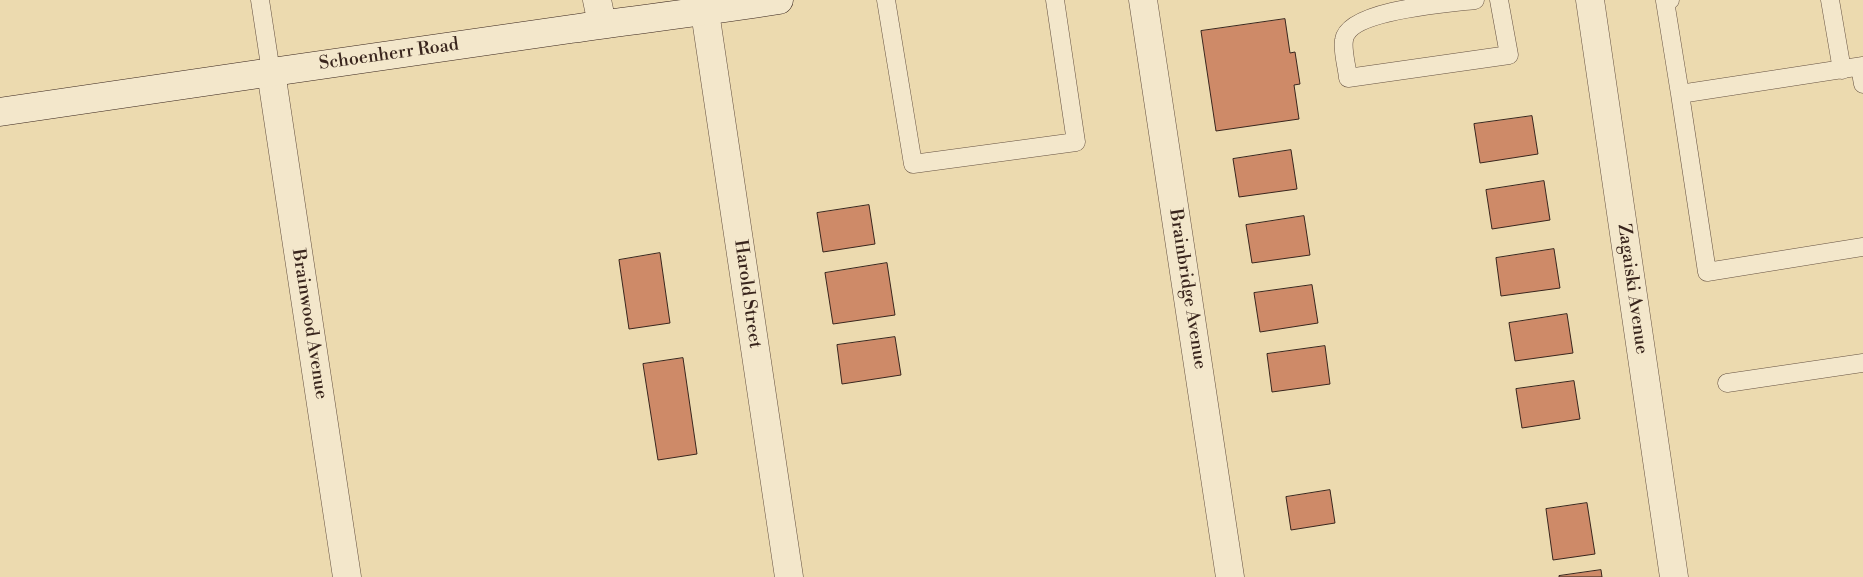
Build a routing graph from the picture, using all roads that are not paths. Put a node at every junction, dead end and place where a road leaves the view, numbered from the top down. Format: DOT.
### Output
graph roads {
  1 [pos="260,0"];
  2 [pos="886,0"];
  3 [pos="1055,0"];
  4 [pos="1144,0"];
  5 [pos="1475,0"];
  6 [pos="1499,0"];
  7 [pos="1590,0"];
  8 [pos="1670,0"];
  9 [pos="1830,0"];
  10 [pos="768,1"];
  11 [pos="1386,6"];
  12 [pos="599,12"];
  13 [pos="705,12"];
  14 [pos="1842,70"];
  15 [pos="271,72"];
  16 [pos="1862,72"];
  17 [pos="1680,94"];
  18 [pos="0,112"];
  19 [pos="1863,247"];
  20 [pos="1863,363"];
  21 [pos="1727,382"];
  22 [pos="347,577"];
  23 [pos="789,577"];
  24 [pos="1230,577"];
  25 [pos="1674,577"];
  1 -- 15 [label="lane"];
  2 -- 3 [label="lane"];
  4 -- 24 [label="street, Brainbridge Avenue"];
  5 -- 11 [label="lane"];
  6 -- 11 [label="lane"];
  7 -- 25 [label="street, Zagaiski Avenue"];
  8 -- 17 [label="lane"];
  9 -- 14 [label="lane"];
  10 -- 13 [label="street, Schoenherr Road"];
  12 -- 13 [label="street, Schoenherr Road"];
  12 -- 15 [label="street, Schoenherr Road"];
  13 -- 23 [label="street, Harold Street"];
  14 -- 16 [label="lane"];
  14 -- 17 [label="lane"];
  15 -- 18 [label="street, Schoenherr Road"];
  15 -- 22 [label="street, Brainwood Avenue"];
  17 -- 19 [label="lane"];
  20 -- 21 [label="lane"];
}
